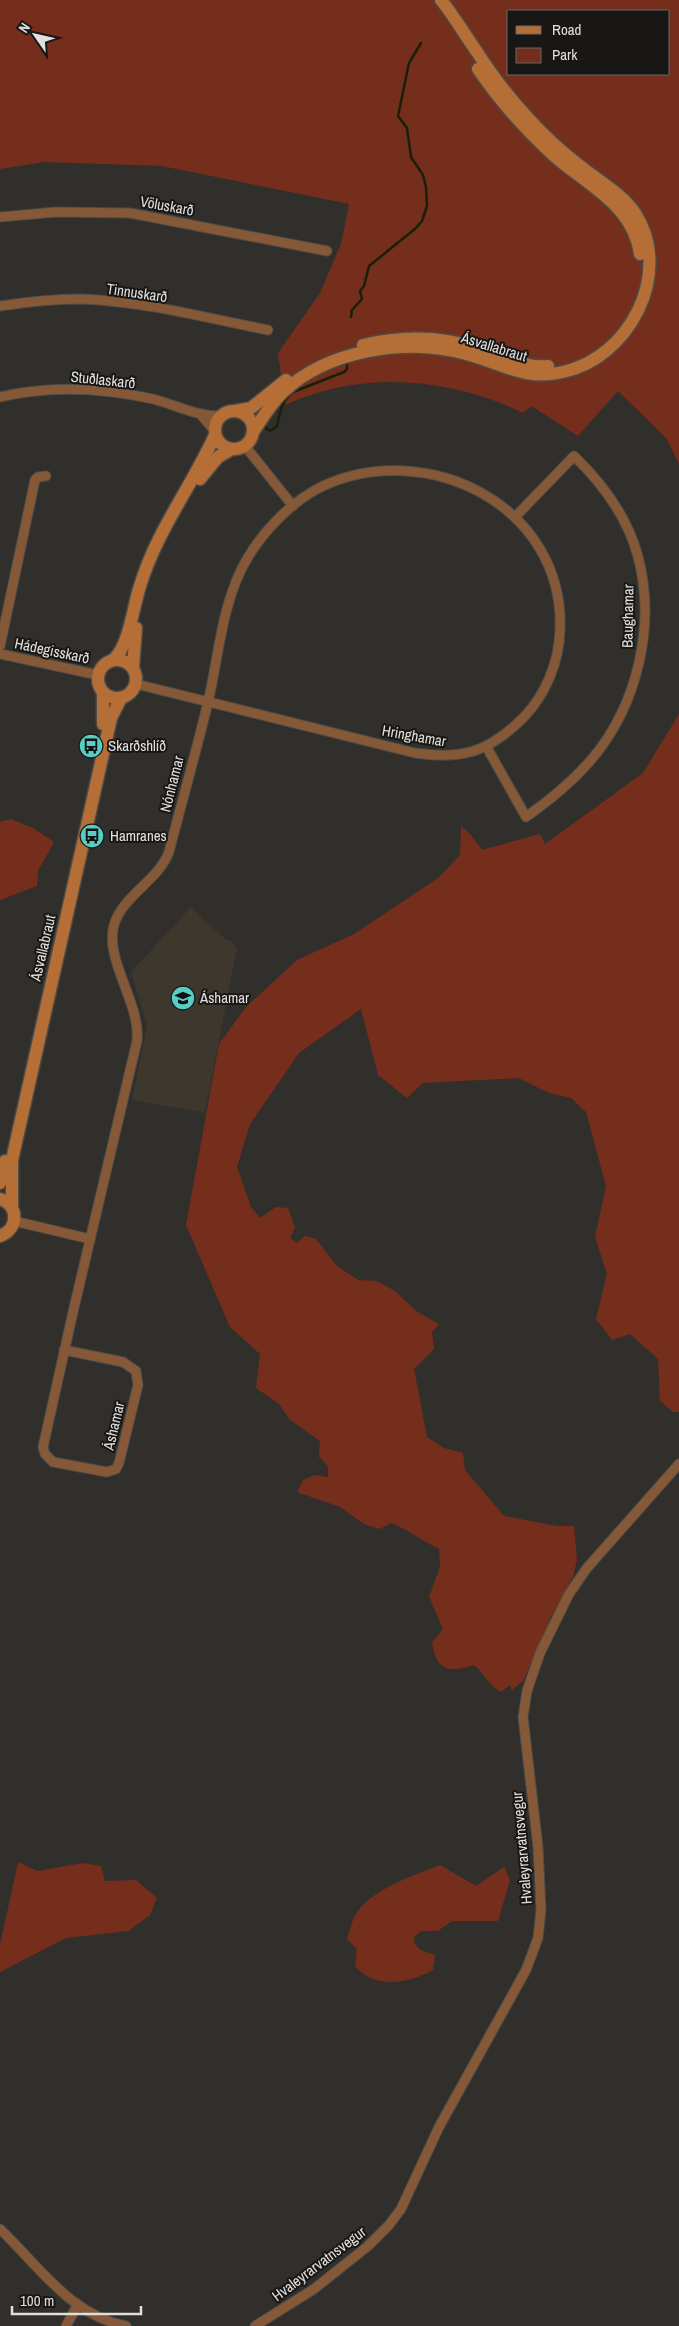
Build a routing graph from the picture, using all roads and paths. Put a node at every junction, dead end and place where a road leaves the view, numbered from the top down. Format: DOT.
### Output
graph roads {
  1 [pos="441,0"];
  2 [pos="0,217"];
  3 [pos="327,251"];
  4 [pos="0,306"];
  5 [pos="268,330"];
  6 [pos="0,397"];
  7 [pos="235,411"];
  8 [pos="201,415"];
  9 [pos="220,416"];
  10 [pos="253,432"];
  11 [pos="214,433"];
  12 [pos="245,446"];
  13 [pos="230,450"];
  14 [pos="46,476"];
  15 [pos="293,506"];
  16 [pos="516,516"];
  17 [pos="0,646"];
  18 [pos="0,654"];
  19 [pos="113,660"];
  20 [pos="133,667"];
  21 [pos="98,675"];
  22 [pos="136,684"];
  23 [pos="103,693"];
  24 [pos="120,698"];
  25 [pos="208,702"];
  26 [pos="486,746"];
  27 [pos="138,892"];
  28 [pos="0,1183"];
  29 [pos="0,1199"];
  30 [pos="13,1215"];
  31 [pos="1,1236"];
  32 [pos="90,1239"];
  33 [pos="64,1350"];
  34 [pos="679,1464"];
  35 [pos="0,2229"];
  36 [pos="77,2306"];
  37 [pos="66,2326"];
  38 [pos="126,2326"];
  39 [pos="255,2326"];
  1 -- 7 [label="main road, Ásvallabraut"];
  1 -- 10 [label="main road, Ásvallabraut"];
  2 -- 3 [label="street, Völuskarð"];
  4 -- 5 [label="street, Tinnuskarð"];
  6 -- 8 [label="street, Stuðlaskarð"];
  7 -- 9 [label="main road"];
  7 -- 10 [label="main road"];
  8 -- 9 [label="street, Stuðlaskarð"];
  8 -- 11 [label="street"];
  9 -- 11 [label="main road"];
  10 -- 12 [label="main road"];
  11 -- 13 [label="main road"];
  11 -- 19 [label="main road"];
  12 -- 13 [label="main road"];
  12 -- 15 [label="street"];
  13 -- 20 [label="main road"];
  14 -- 17 [label="street"];
  15 -- 16 [label="street, Hringhamar"];
  15 -- 25 [label="street, Hringhamar"];
  16 -- 26 [label="street, Hringhamar"];
  16 -- 26 [label="street, Baughamar"];
  18 -- 21 [label="street, Hádegisskarð"];
  19 -- 20 [label="main road"];
  19 -- 21 [label="main road"];
  20 -- 22 [label="main road"];
  21 -- 23 [label="main road"];
  22 -- 24 [label="main road"];
  22 -- 25 [label="street, Hringhamar"];
  23 -- 24 [label="main road"];
  23 -- 28 [label="main road, Ásvallabraut"];
  24 -- 30 [label="main road, Ásvallabraut"];
  25 -- 26 [label="street, Hringhamar"];
  25 -- 27 [label="street, Nónhamar"];
  27 -- 32 [label="street, Áshamar"];
  29 -- 30 [label="main road"];
  30 -- 31 [label="main road"];
  30 -- 32 [label="street"];
  32 -- 33 [label="street, Áshamar"];
  33 -- 33 [label="street, Áshamar"];
  34 -- 39 [label="street, Hvaleyrarvatnsvegur"];
  35 -- 36 [label="street"];
  36 -- 37 [label="street"];
  36 -- 38 [label="street"];
}
